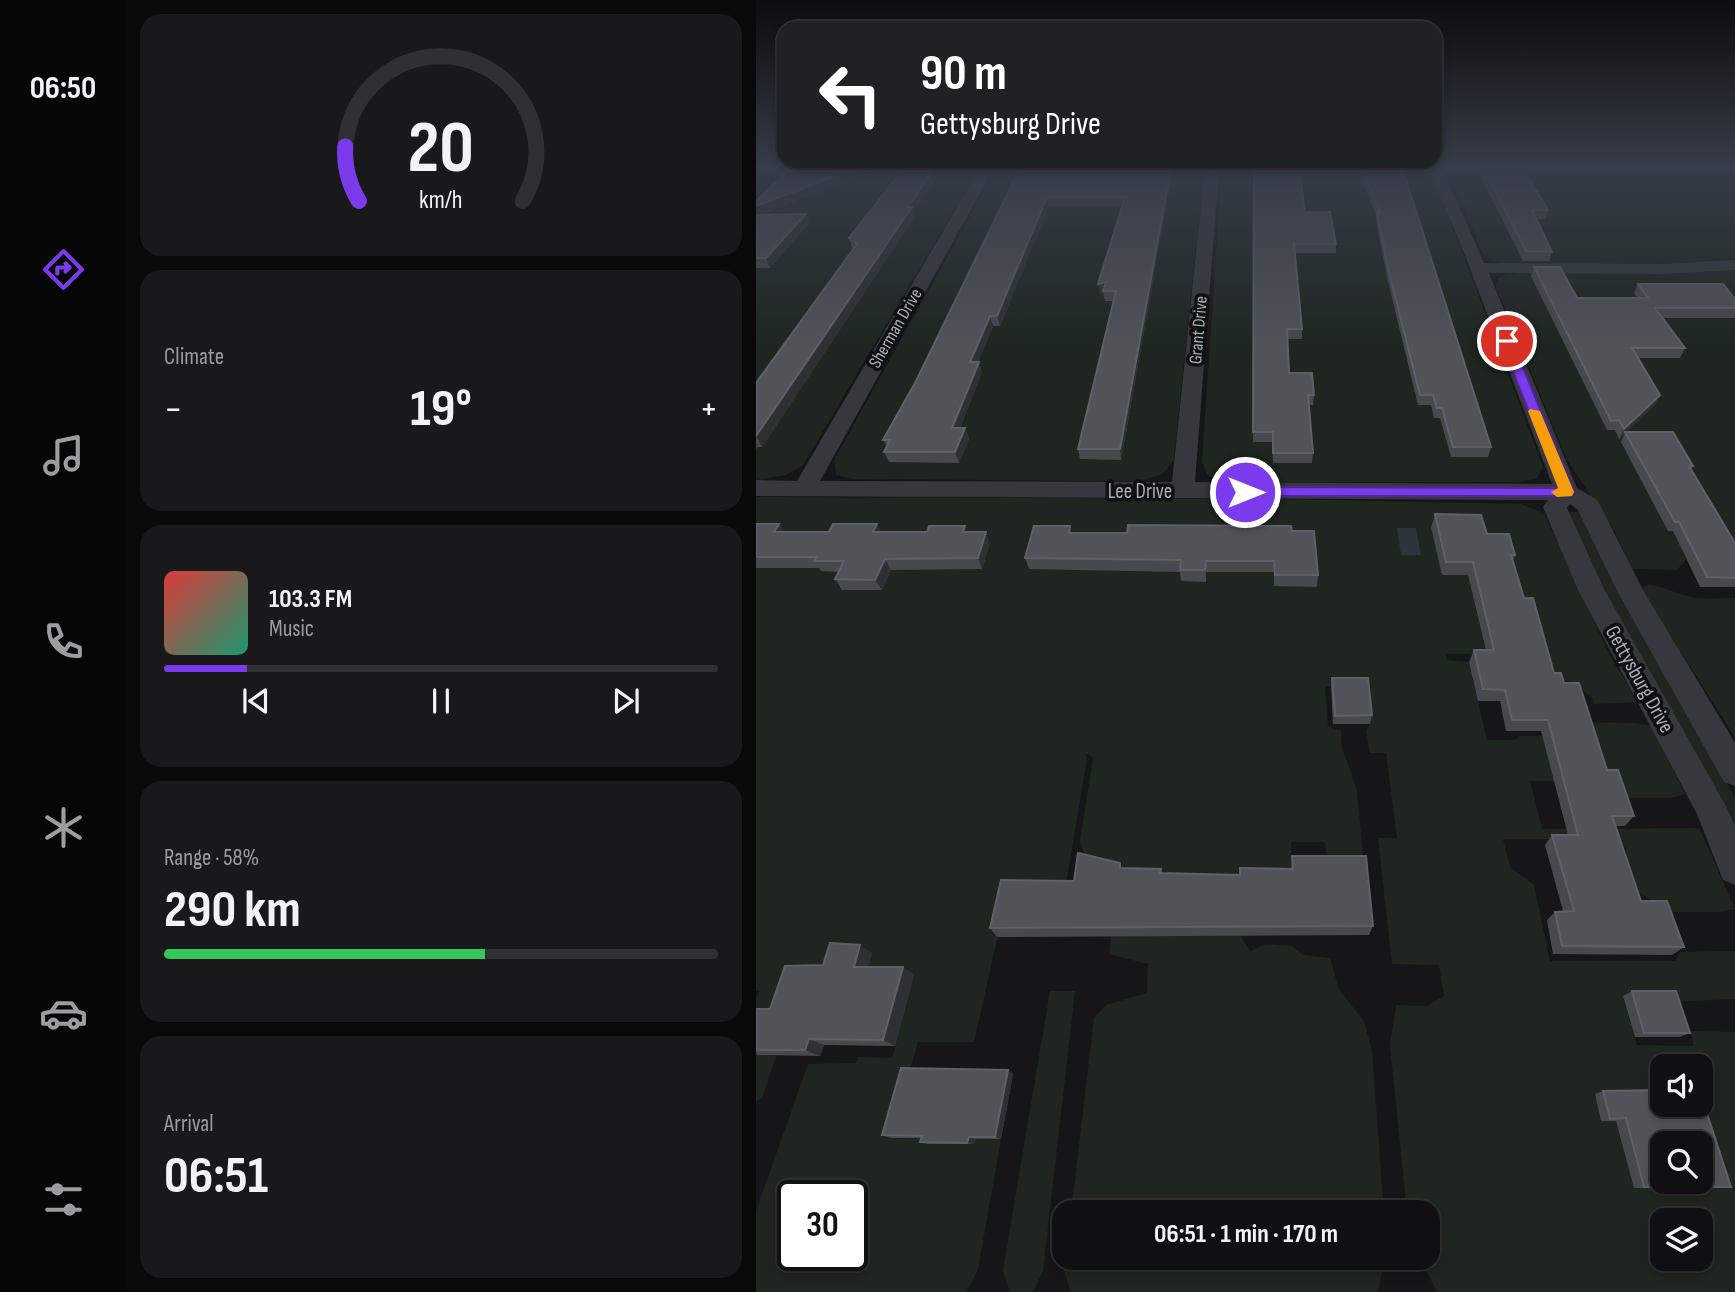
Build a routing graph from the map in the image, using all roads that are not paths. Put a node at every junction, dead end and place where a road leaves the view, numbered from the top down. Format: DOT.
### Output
graph roads {
  1 [pos="953,228"];
  2 [pos="1207,228"];
  3 [pos="1463,228"];
  4 [pos="1735,265"];
  5 [pos="1479,268"];
  6 [pos="756,488"];
  7 [pos="804,489"];
  8 [pos="1183,491"];
  9 [pos="1567,492"];
  10 [pos="1735,772"];
  11 [pos="1735,868"];
  1 -- 7 [label="street, Sherman Drive"];
  2 -- 8 [label="street, Grant Drive"];
  3 -- 5 [label="street, Gettysburg Drive"];
  4 -- 5 [label="street"];
  5 -- 9 [label="street, Gettysburg Drive"];
  6 -- 7 [label="street, Lee Drive"];
  7 -- 8 [label="street, Lee Drive"];
  8 -- 9 [label="street, Lee Drive"];
  9 -- 10 [label="street, Gettysburg Drive"];
  9 -- 11 [label="street, Gettysburg Drive"];
}
